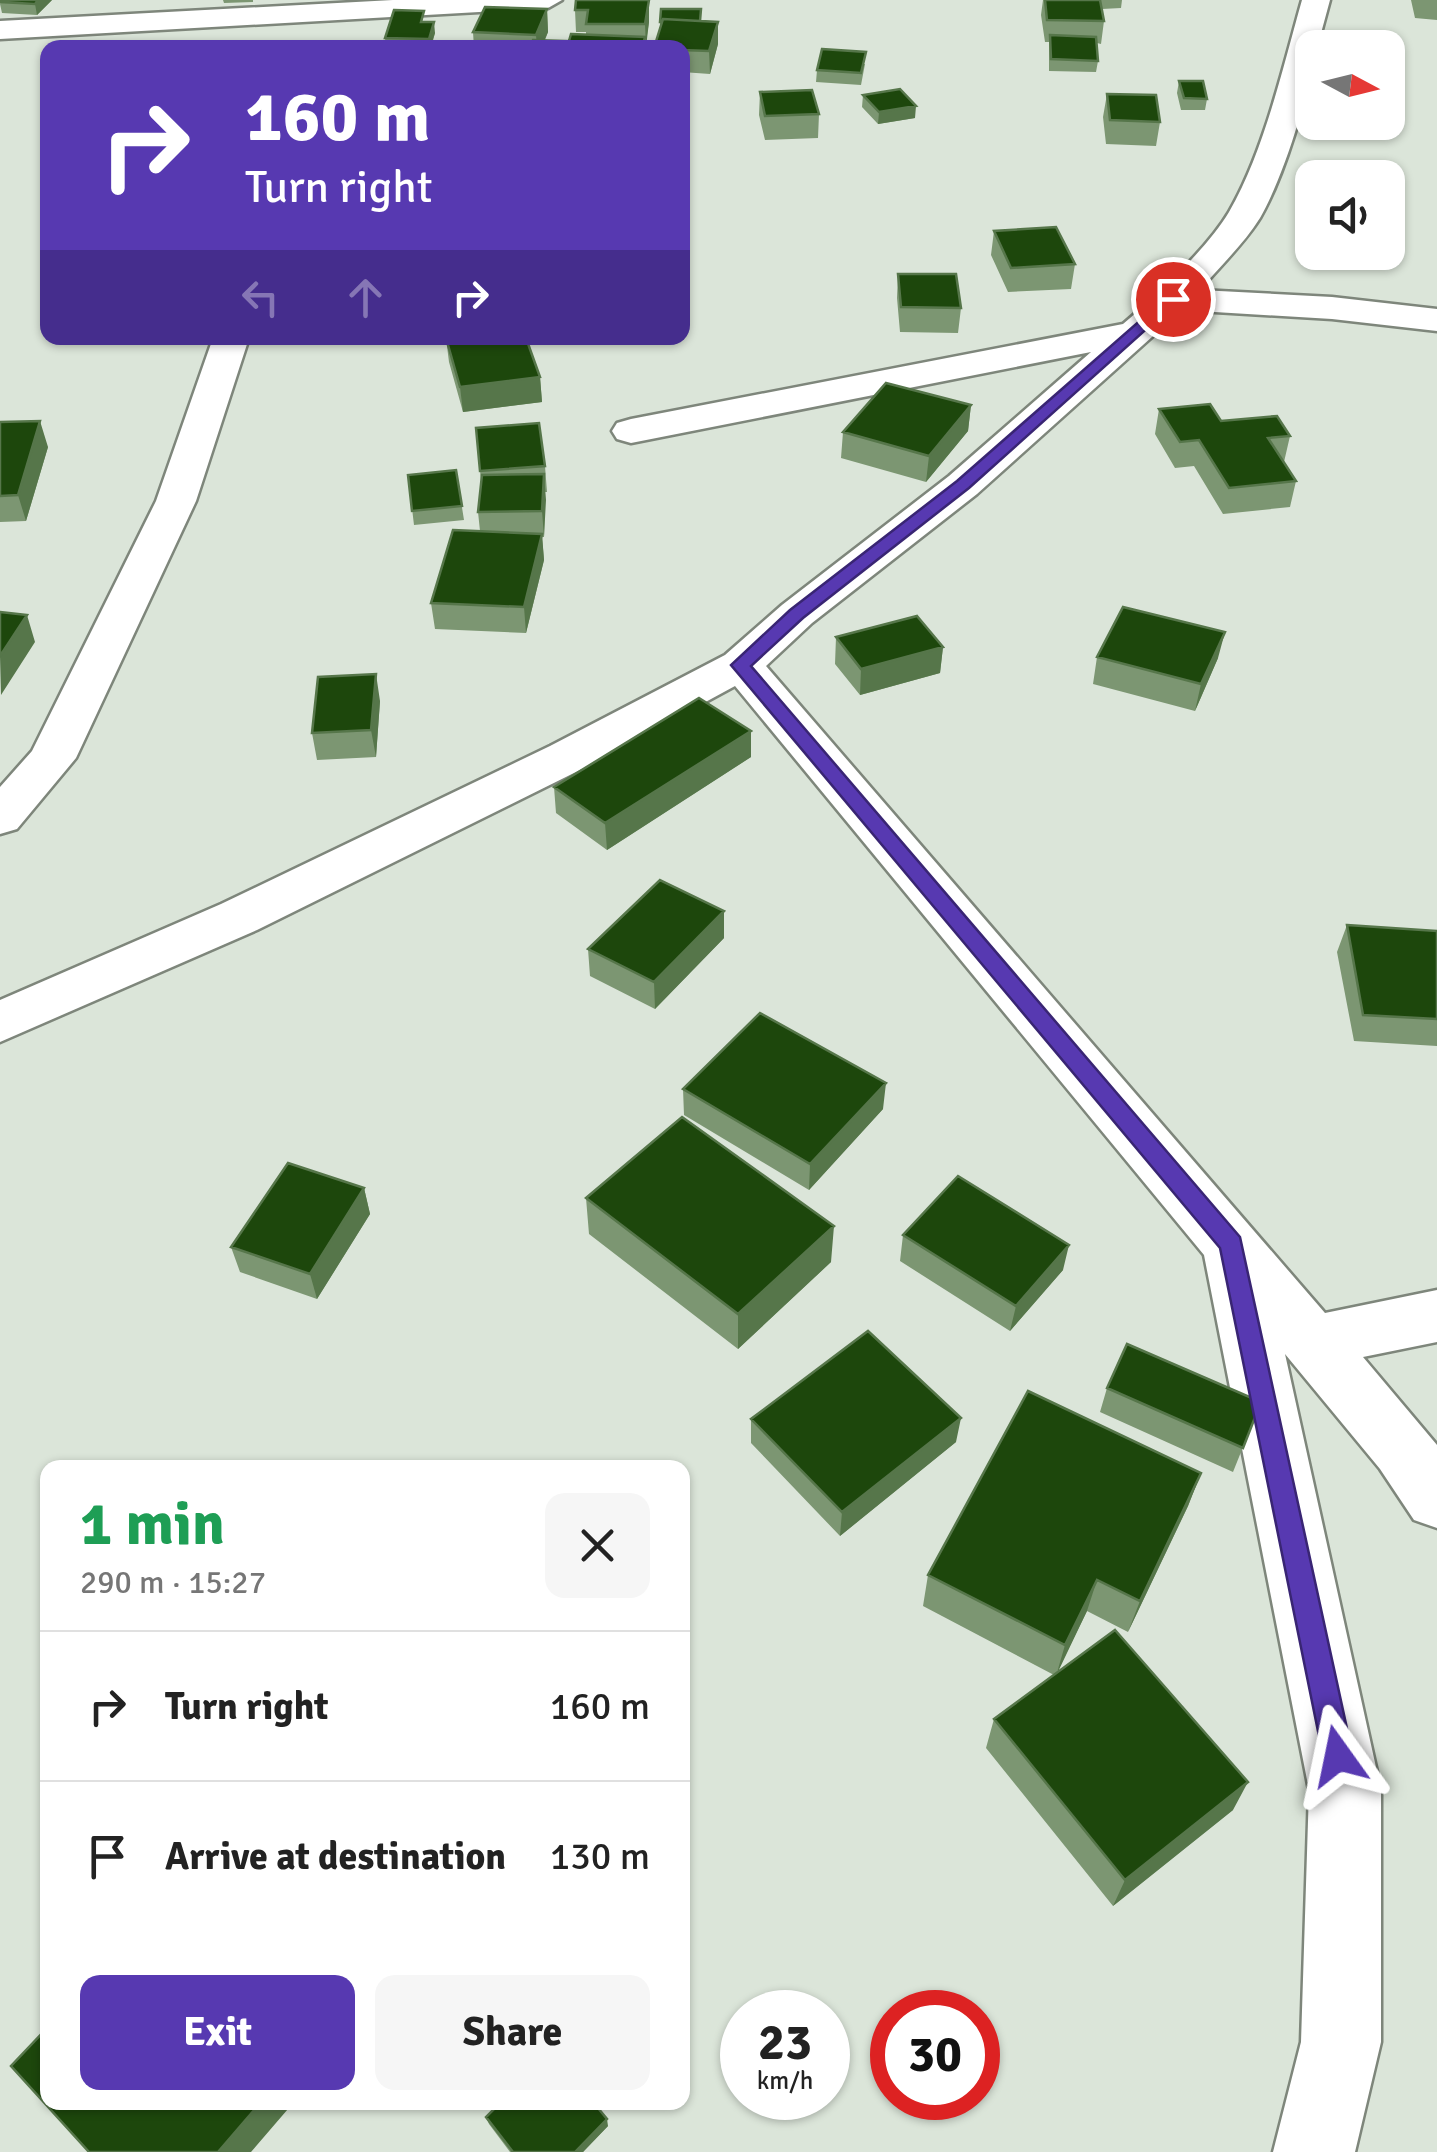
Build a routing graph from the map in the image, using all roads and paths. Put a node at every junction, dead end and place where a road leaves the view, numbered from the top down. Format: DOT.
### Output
graph roads {
  1 [pos="548,0"];
  2 [pos="1316,0"];
  3 [pos="0,30"];
  4 [pos="232,34"];
  5 [pos="1173,299"];
  6 [pos="1437,320"];
  7 [pos="1135,333"];
  8 [pos="229,345"];
  9 [pos="631,431"];
  10 [pos="741,665"];
  11 [pos="0,818"];
  12 [pos="0,1022"];
  13 [pos="1232,1244"];
  14 [pos="1437,1316"];
  15 [pos="1312,1341"];
  16 [pos="1437,1499"];
  17 [pos="1314,2152"];
  1 -- 4 [label="street"];
  2 -- 5 [label="street"];
  3 -- 4 [label="street"];
  5 -- 6 [label="street"];
  5 -- 7 [label="street"];
  7 -- 9 [label="street"];
  7 -- 10 [label="street"];
  8 -- 11 [label="street"];
  10 -- 12 [label="street"];
  10 -- 13 [label="street"];
  13 -- 15 [label="street"];
  13 -- 17 [label="street"];
  14 -- 15 [label="street"];
  15 -- 16 [label="street"];
}
